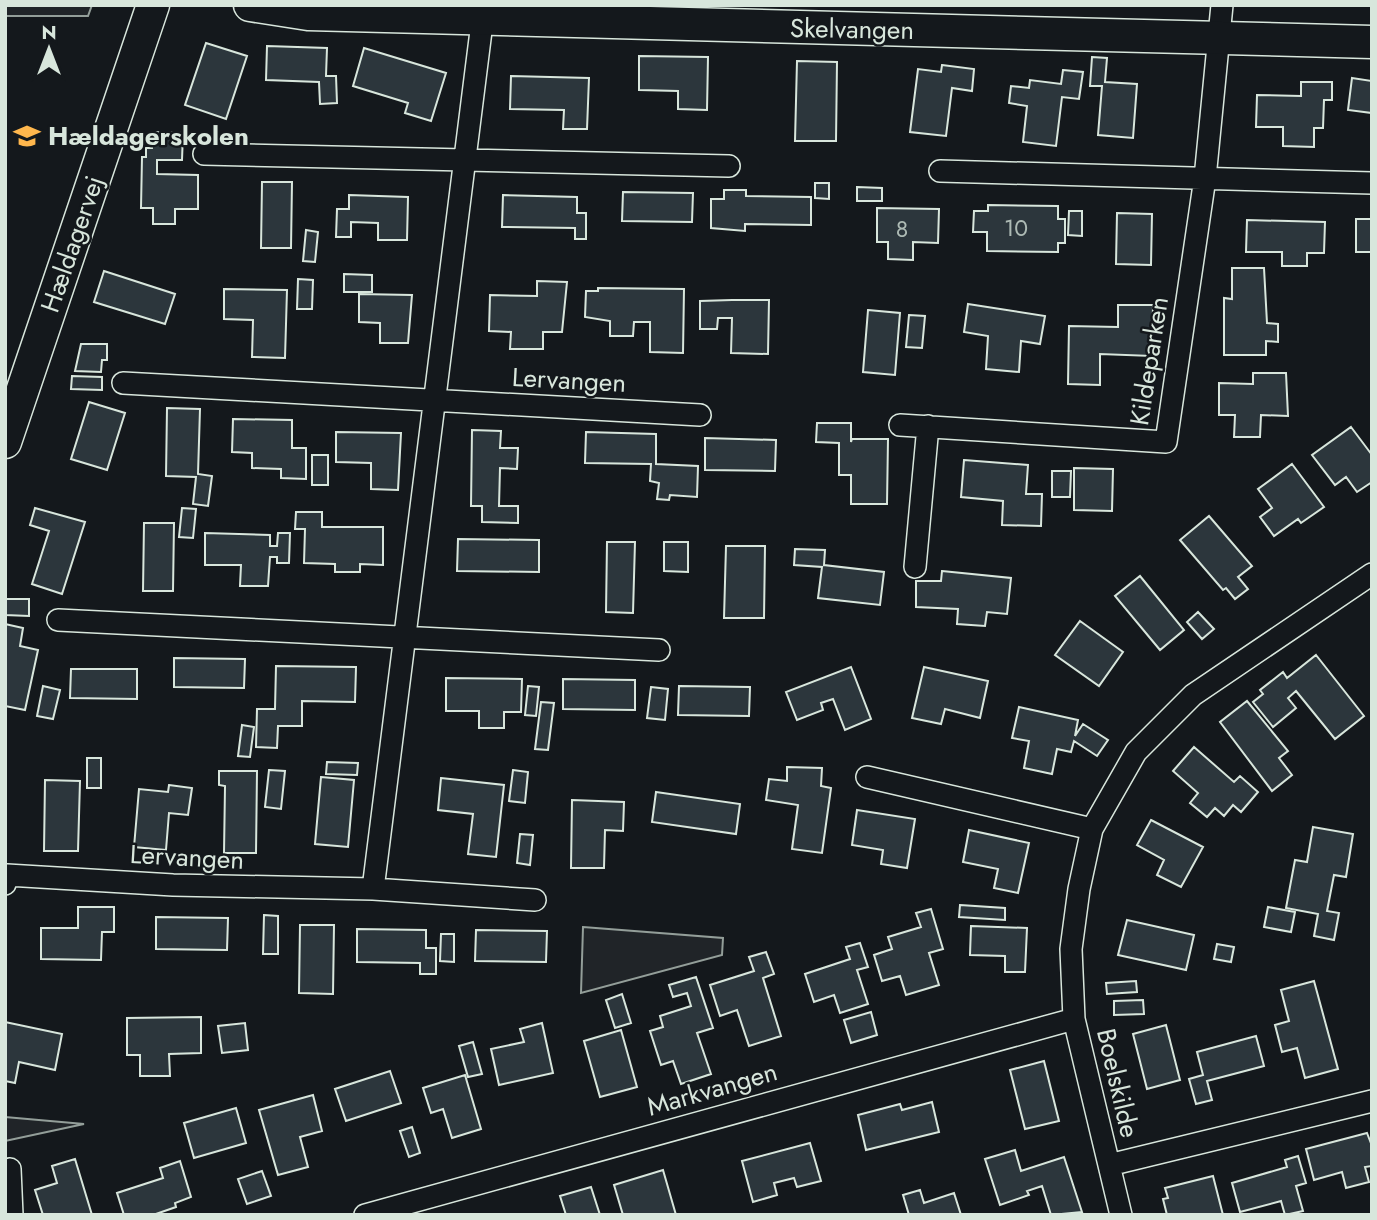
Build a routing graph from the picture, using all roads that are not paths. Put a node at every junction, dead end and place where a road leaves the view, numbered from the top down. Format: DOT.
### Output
graph roads {
  1 [pos="153,5"];
  2 [pos="250,5"];
  3 [pos="1222,5"];
  4 [pos="484,12"];
  5 [pos="1221,38"];
  6 [pos="1372,42"];
  7 [pos="204,154"];
  8 [pos="465,161"];
  9 [pos="729,166"];
  10 [pos="940,171"];
  11 [pos="1205,178"];
  12 [pos="1372,183"];
  13 [pos="123,383"];
  14 [pos="436,400"];
  15 [pos="700,415"];
  16 [pos="900,425"];
  17 [pos="928,426"];
  18 [pos="5,442"];
  19 [pos="915,568"];
  20 [pos="1372,574"];
  21 [pos="58,620"];
  22 [pos="405,637"];
  23 [pos="659,650"];
  24 [pos="867,777"];
  25 [pos="1092,829"];
  26 [pos="5,884"];
  27 [pos="373,890"];
  28 [pos="535,900"];
  29 [pos="1074,1018"];
  30 [pos="1372,1101"];
  31 [pos="1109,1165"];
  32 [pos="10,1169"];
  33 [pos="12,1215"];
  34 [pos="365,1215"];
  35 [pos="1121,1215"];
  1 -- 18 [label="street, Hældagervej"];
  2 -- 4 [label="street, Skelvangen"];
  3 -- 5 [label="street, Kildeparken"];
  4 -- 5 [label="street, Skelvangen"];
  4 -- 8 [label="street"];
  5 -- 6 [label="street, Skelvangen"];
  5 -- 11 [label="street, Kildeparken"];
  7 -- 8 [label="street"];
  8 -- 9 [label="street"];
  8 -- 14 [label="street"];
  10 -- 11 [label="street"];
  11 -- 12 [label="street"];
  11 -- 17 [label="street, Kildeparken"];
  13 -- 14 [label="street, Lervangen"];
  14 -- 15 [label="street, Lervangen"];
  14 -- 22 [label="street"];
  16 -- 17 [label="street, Kildeparken"];
  17 -- 19 [label="street"];
  20 -- 25 [label="street, Boelskilde"];
  21 -- 22 [label="street"];
  22 -- 23 [label="street"];
  22 -- 27 [label="street"];
  24 -- 25 [label="street"];
  25 -- 29 [label="street, Boelskilde"];
  26 -- 27 [label="street, Lervangen"];
  27 -- 28 [label="street, Lervangen"];
  29 -- 31 [label="street, Boelskilde"];
  29 -- 34 [label="street, Markvangen"];
  30 -- 31 [label="street, Boelskilde"];
  31 -- 35 [label="street"];
  32 -- 33 [label="street"];
}
